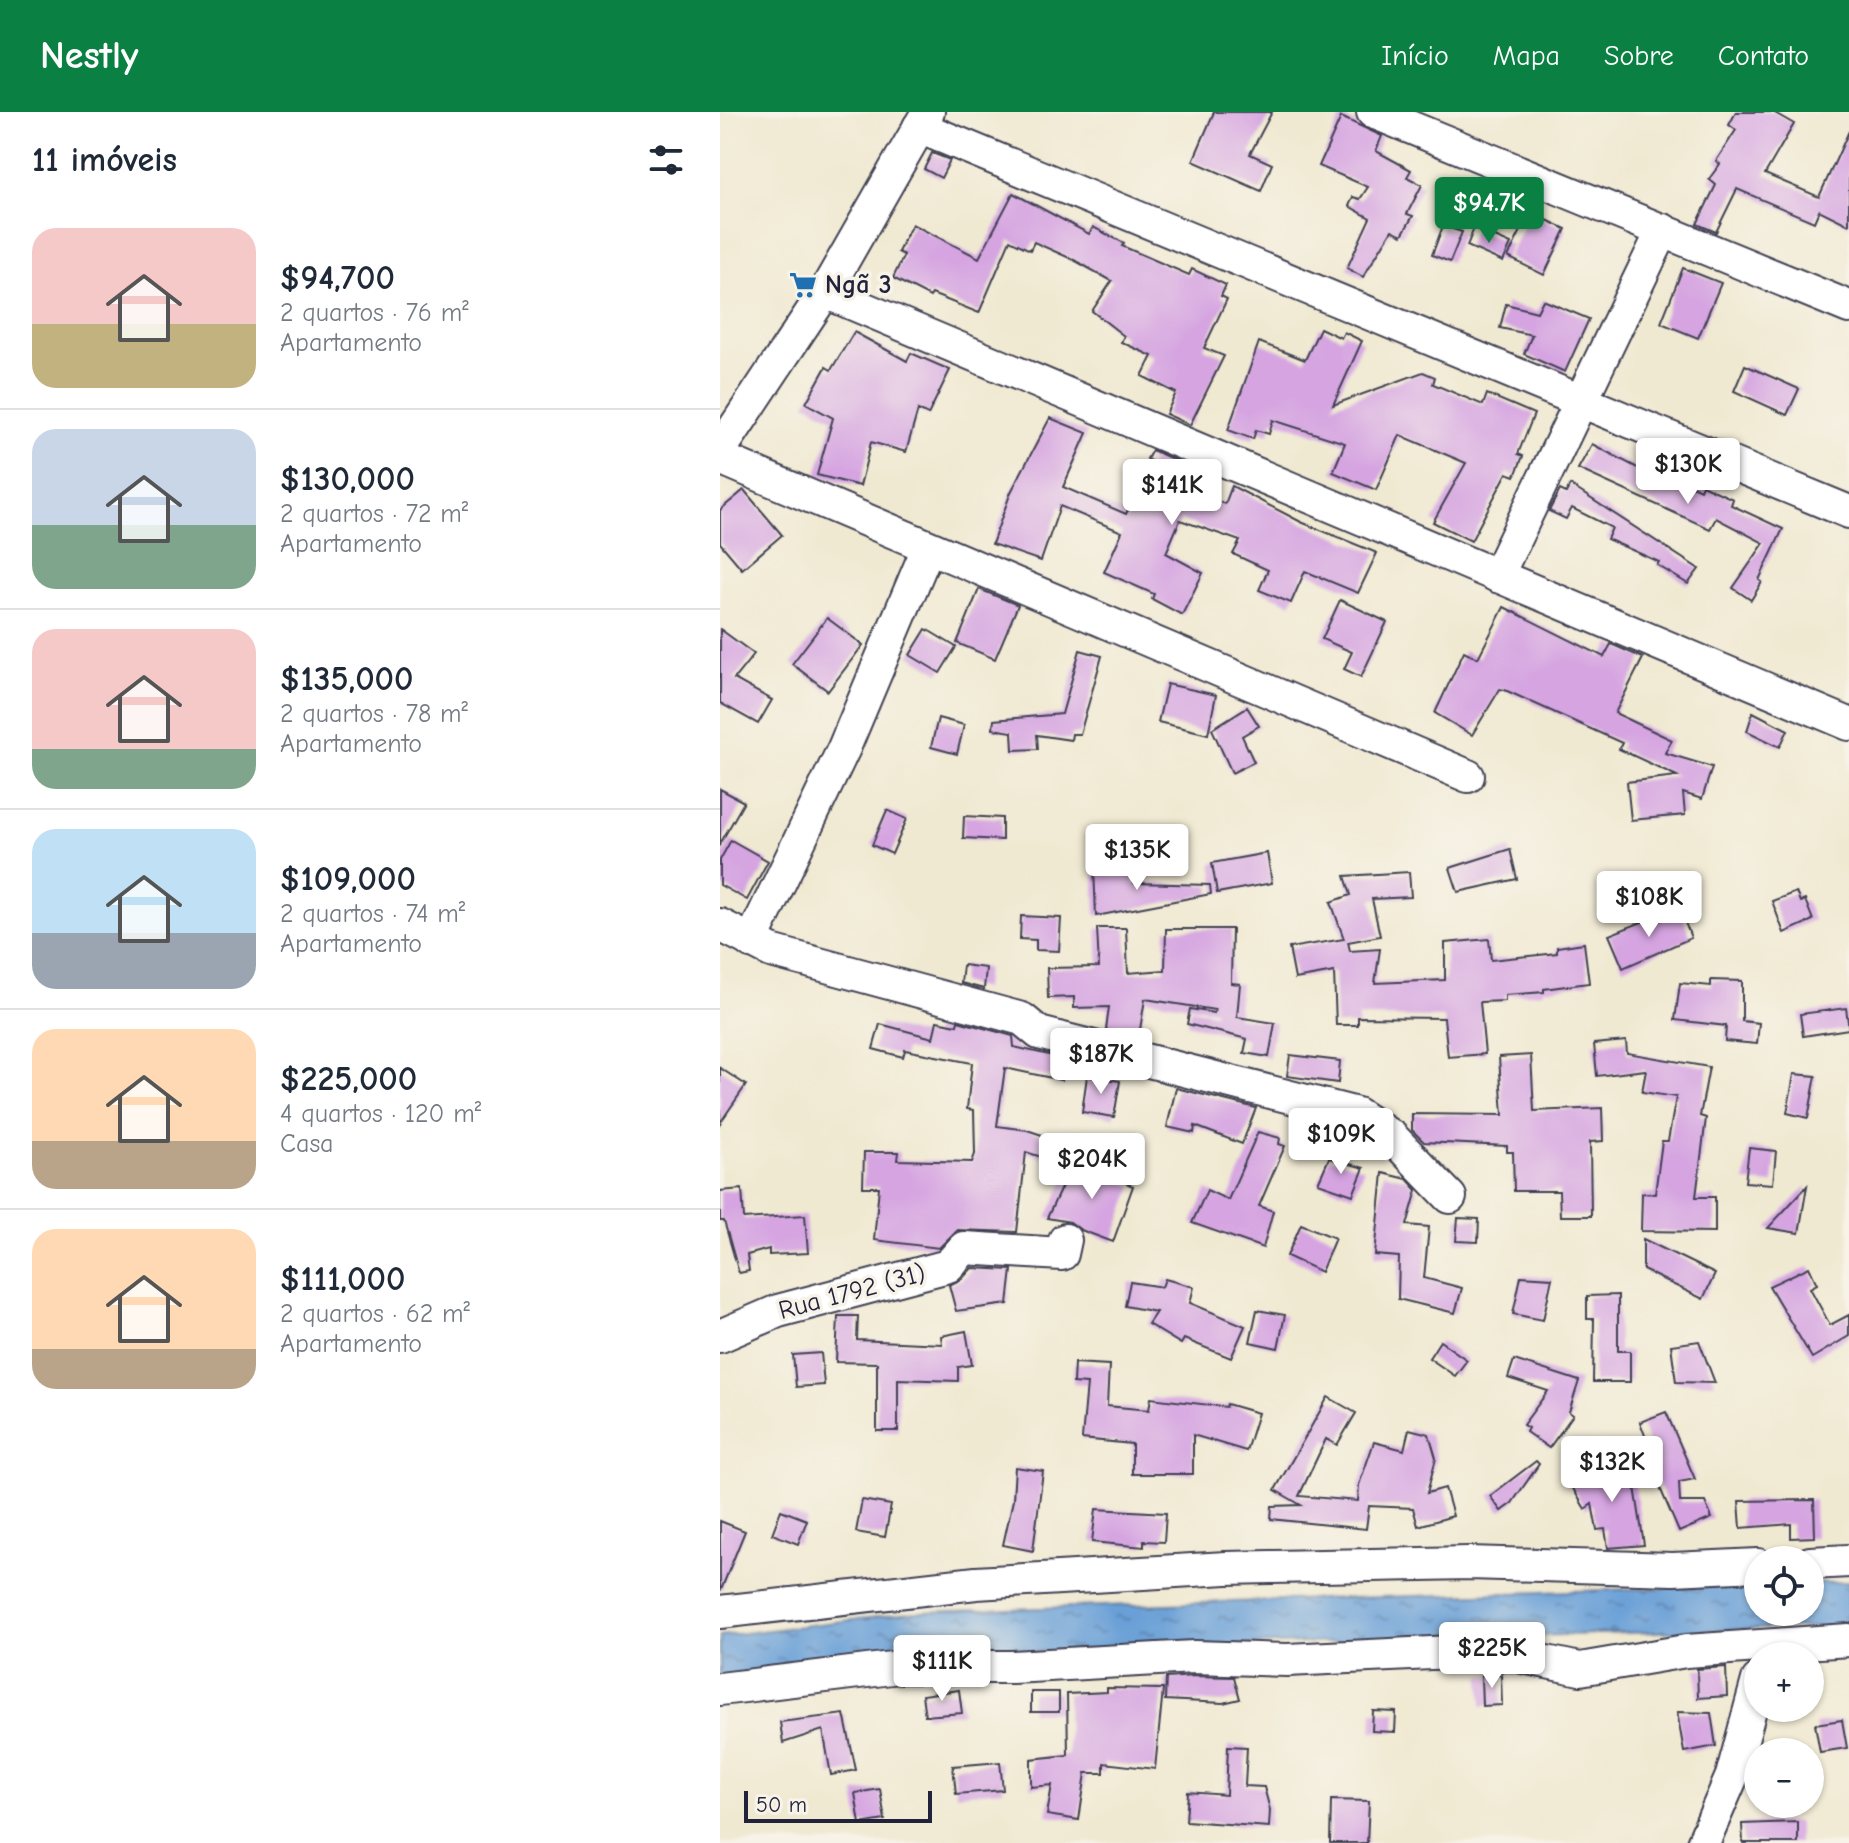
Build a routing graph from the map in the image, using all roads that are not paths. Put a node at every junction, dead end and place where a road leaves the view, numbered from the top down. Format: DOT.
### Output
graph roads {
  1 [pos="1373,112"];
  2 [pos="923,120"];
  3 [pos="1663,230"];
  4 [pos="825,292"];
  5 [pos="1849,307"];
  6 [pos="1580,403"];
  7 [pos="723,443"];
  8 [pos="1849,512"];
  9 [pos="928,548"];
  10 [pos="1497,576"];
  11 [pos="1849,724"];
  12 [pos="1468,776"];
  13 [pos="720,925"];
  14 [pos="751,942"];
  15 [pos="1450,1197"];
  16 [pos="1065,1240"];
  17 [pos="720,1336"];
  18 [pos="1849,1561"];
  19 [pos="1824,1562"];
  20 [pos="1744,1566"];
  21 [pos="720,1612"];
  22 [pos="1849,1640"];
  23 [pos="1824,1644"];
  24 [pos="1744,1652"];
  25 [pos="720,1689"];
  26 [pos="1747,1722"];
  27 [pos="1703,1843"];
  1 -- 3 [label="street"];
  2 -- 4 [label="street"];
  2 -- 6 [label="street"];
  3 -- 5 [label="street"];
  3 -- 6 [label="street"];
  4 -- 7 [label="street"];
  4 -- 10 [label="street"];
  6 -- 8 [label="street"];
  6 -- 10 [label="street"];
  7 -- 9 [label="street"];
  9 -- 12 [label="street"];
  9 -- 14 [label="street"];
  10 -- 11 [label="street"];
  13 -- 14 [label="street"];
  14 -- 15 [label="street"];
  16 -- 17 [label="street, Rua 1792 (31)"];
  18 -- 19 [label="street"];
  20 -- 21 [label="street"];
  22 -- 23 [label="street"];
  24 -- 25 [label="street"];
  26 -- 27 [label="street"];
}
